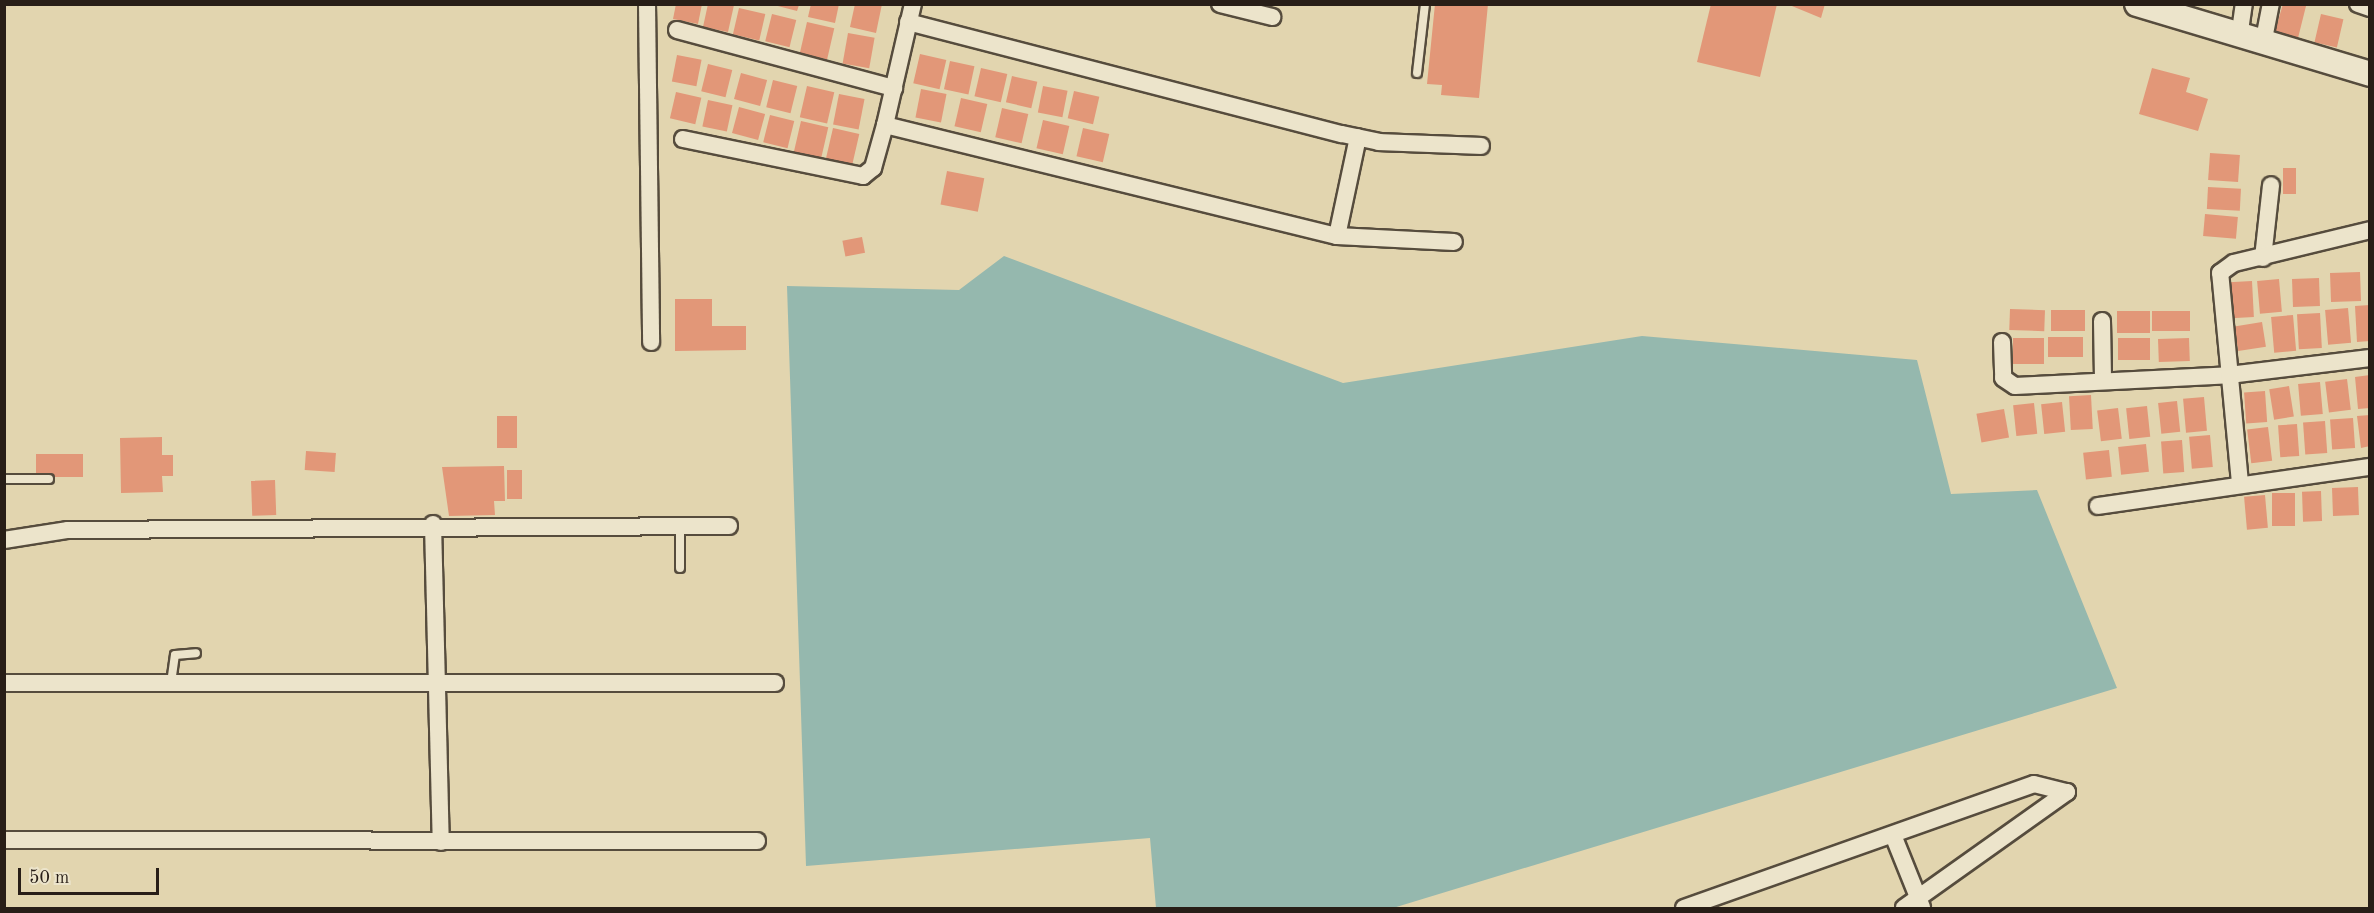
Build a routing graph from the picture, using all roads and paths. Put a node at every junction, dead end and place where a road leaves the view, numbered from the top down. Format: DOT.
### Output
graph roads {
  1 [pos="647,4"];
  2 [pos="913,4"];
  3 [pos="1220,4"];
  4 [pos="1425,4"];
  5 [pos="2137,4"];
  6 [pos="2244,4"];
  7 [pos="2271,4"];
  8 [pos="2358,4"];
  9 [pos="2370,8"];
  10 [pos="1272,17"];
  11 [pos="908,22"];
  12 [pos="677,30"];
  13 [pos="2240,31"];
  14 [pos="2264,39"];
  15 [pos="1417,73"];
  16 [pos="2370,74"];
  17 [pos="894,88"];
  18 [pos="885,125"];
  19 [pos="1358,137"];
  20 [pos="683,139"];
  21 [pos="1481,146"];
  22 [pos="2271,184"];
  23 [pos="2370,230"];
  24 [pos="1337,236"];
  25 [pos="1454,242"];
  26 [pos="2263,258"];
  27 [pos="2102,321"];
  28 [pos="651,342"];
  29 [pos="2002,342"];
  30 [pos="2370,358"];
  31 [pos="2229,375"];
  32 [pos="2103,381"];
  33 [pos="2370,467"];
  34 [pos="4,479"];
  35 [pos="49,479"];
  36 [pos="2240,483"];
  37 [pos="2098,506"];
  38 [pos="433,524"];
  39 [pos="680,526"];
  40 [pos="729,526"];
  41 [pos="4,540"];
  42 [pos="680,568"];
  43 [pos="196,653"];
  44 [pos="775,682"];
  45 [pos="4,683"];
  46 [pos="171,683"];
  47 [pos="440,683"];
  48 [pos="1893,836"];
  49 [pos="4,840"];
  50 [pos="757,841"];
  51 [pos="441,842"];
  52 [pos="1915,905"];
  53 [pos="1684,909"];
  1 -- 28 [label="street"];
  2 -- 11 [label="street"];
  3 -- 10 [label="street"];
  4 -- 15 [label="lane"];
  5 -- 13 [label="street"];
  6 -- 13 [label="street"];
  7 -- 14 [label="street"];
  8 -- 9 [label="street"];
  11 -- 17 [label="street"];
  11 -- 19 [label="street"];
  12 -- 17 [label="street"];
  13 -- 14 [label="street"];
  14 -- 16 [label="street"];
  17 -- 18 [label="street"];
  18 -- 20 [label="street"];
  18 -- 24 [label="street"];
  19 -- 21 [label="street"];
  19 -- 24 [label="street"];
  22 -- 26 [label="street"];
  23 -- 26 [label="street"];
  24 -- 25 [label="street"];
  26 -- 31 [label="street"];
  27 -- 32 [label="street"];
  29 -- 32 [label="street"];
  30 -- 31 [label="street"];
  31 -- 32 [label="street"];
  31 -- 36 [label="street"];
  33 -- 36 [label="street"];
  34 -- 35 [label="lane"];
  36 -- 37 [label="street"];
  38 -- 39 [label="street"];
  38 -- 41 [label="street"];
  38 -- 47 [label="street"];
  39 -- 40 [label="street"];
  39 -- 42 [label="lane"];
  43 -- 46 [label="lane"];
  44 -- 47 [label="street"];
  45 -- 46 [label="street"];
  46 -- 47 [label="street"];
  47 -- 51 [label="street"];
  48 -- 52 [label="street"];
  48 -- 52 [label="street"];
  48 -- 53 [label="street"];
  49 -- 51 [label="street"];
  50 -- 51 [label="street"];
}
